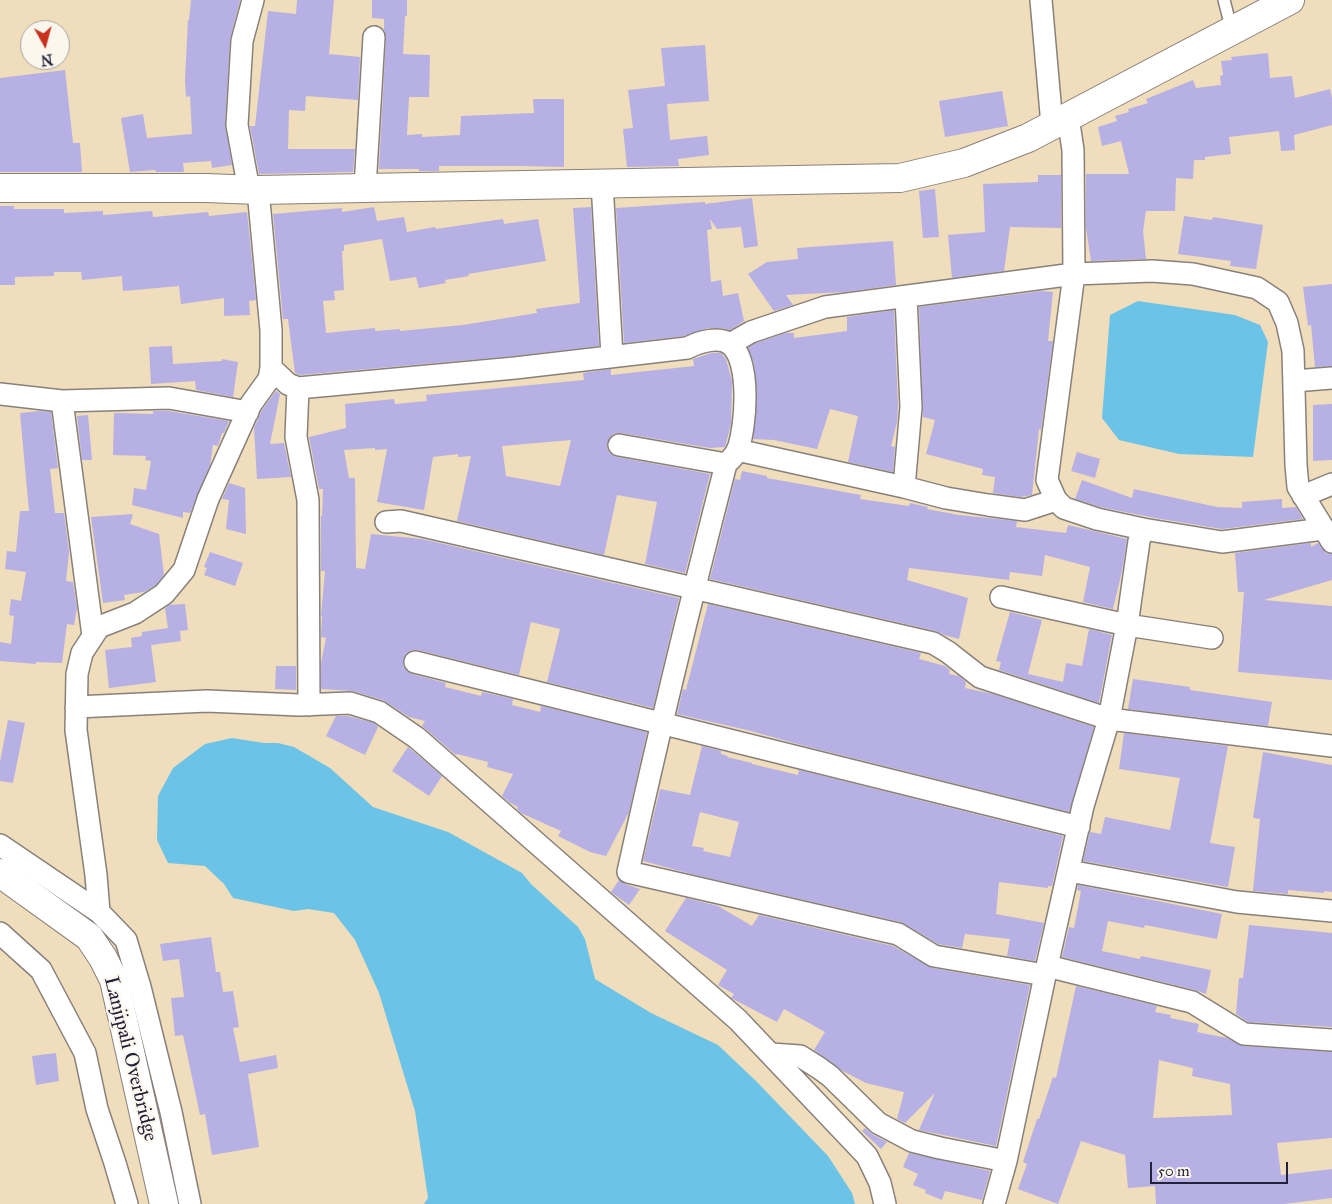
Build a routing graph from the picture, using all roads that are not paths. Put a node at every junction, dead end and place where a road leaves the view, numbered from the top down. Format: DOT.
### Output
graph roads {
  1 [pos="253,0"];
  2 [pos="1041,0"];
  3 [pos="1224,0"];
  4 [pos="1290,0"];
  5 [pos="1232,31"];
  6 [pos="374,37"];
  7 [pos="1060,121"];
  8 [pos="602,182"];
  9 [pos="0,188"];
  10 [pos="365,188"];
  11 [pos="254,190"];
  12 [pos="1074,274"];
  13 [pos="906,297"];
  14 [pos="730,344"];
  15 [pos="612,356"];
  16 [pos="271,368"];
  17 [pos="1332,378"];
  18 [pos="1294,381"];
  19 [pos="298,388"];
  20 [pos="0,394"];
  21 [pos="62,401"];
  22 [pos="248,412"];
  23 [pos="619,445"];
  24 [pos="732,457"];
  25 [pos="1332,484"];
  26 [pos="904,487"];
  27 [pos="1303,496"];
  28 [pos="1056,500"];
  29 [pos="386,522"];
  30 [pos="1144,529"];
  31 [pos="1329,536"];
  32 [pos="694,588"];
  33 [pos="1001,597"];
  34 [pos="1127,625"];
  35 [pos="93,636"];
  36 [pos="1212,638"];
  37 [pos="415,662"];
  38 [pos="309,705"];
  39 [pos="76,707"];
  40 [pos="1108,719"];
  41 [pos="661,723"];
  42 [pos="1332,746"];
  43 [pos="1079,826"];
  44 [pos="0,844"];
  45 [pos="1069,871"];
  46 [pos="0,873"];
  47 [pos="1332,911"];
  48 [pos="99,912"];
  49 [pos="0,933"];
  50 [pos="1046,970"];
  51 [pos="1332,1040"];
  52 [pos="771,1054"];
  53 [pos="1006,1161"];
  54 [pos="891,1202"];
  55 [pos="127,1204"];
  56 [pos="164,1204"];
  57 [pos="190,1204"];
  58 [pos="994,1204"];
  1 -- 11 [label="street"];
  2 -- 7 [label="street"];
  3 -- 5 [label="lane"];
  4 -- 5 [label="street"];
  5 -- 7 [label="street"];
  6 -- 10 [label="street"];
  7 -- 8 [label="street"];
  7 -- 12 [label="street"];
  8 -- 10 [label="street"];
  8 -- 15 [label="street"];
  9 -- 11 [label="street"];
  10 -- 11 [label="street"];
  11 -- 16 [label="street"];
  12 -- 13 [label="street"];
  12 -- 18 [label="street"];
  12 -- 28 [label="street"];
  13 -- 14 [label="street"];
  13 -- 26 [label="street"];
  14 -- 15 [label="street"];
  14 -- 24 [label="street"];
  15 -- 19 [label="street"];
  16 -- 19 [label="street"];
  16 -- 22 [label="street"];
  17 -- 18 [label="street"];
  18 -- 27 [label="street"];
  19 -- 38 [label="street"];
  20 -- 21 [label="street"];
  21 -- 22 [label="street"];
  21 -- 35 [label="street"];
  22 -- 35 [label="street"];
  23 -- 24 [label="street"];
  24 -- 26 [label="street"];
  24 -- 32 [label="street"];
  25 -- 27 [label="street"];
  26 -- 28 [label="street"];
  27 -- 31 [label="street"];
  28 -- 30 [label="street"];
  29 -- 32 [label="street"];
  30 -- 31 [label="street"];
  30 -- 34 [label="street"];
  32 -- 40 [label="street"];
  32 -- 41 [label="street"];
  33 -- 34 [label="street"];
  34 -- 36 [label="street"];
  34 -- 40 [label="street"];
  35 -- 39 [label="street"];
  37 -- 41 [label="street"];
  38 -- 39 [label="street"];
  38 -- 52 [label="street"];
  39 -- 48 [label="street"];
  40 -- 42 [label="street"];
  40 -- 43 [label="street"];
  41 -- 43 [label="street"];
  41 -- 50 [label="street"];
  43 -- 45 [label="street"];
  44 -- 48 [label="street"];
  45 -- 47 [label="street"];
  45 -- 50 [label="street"];
  46 -- 56 [label="street, Lanjipali Overbridge"];
  48 -- 57 [label="street"];
  49 -- 55 [label="street"];
  50 -- 51 [label="street"];
  50 -- 53 [label="street"];
  52 -- 53 [label="street"];
  52 -- 54 [label="street"];
  53 -- 58 [label="street"];
}
